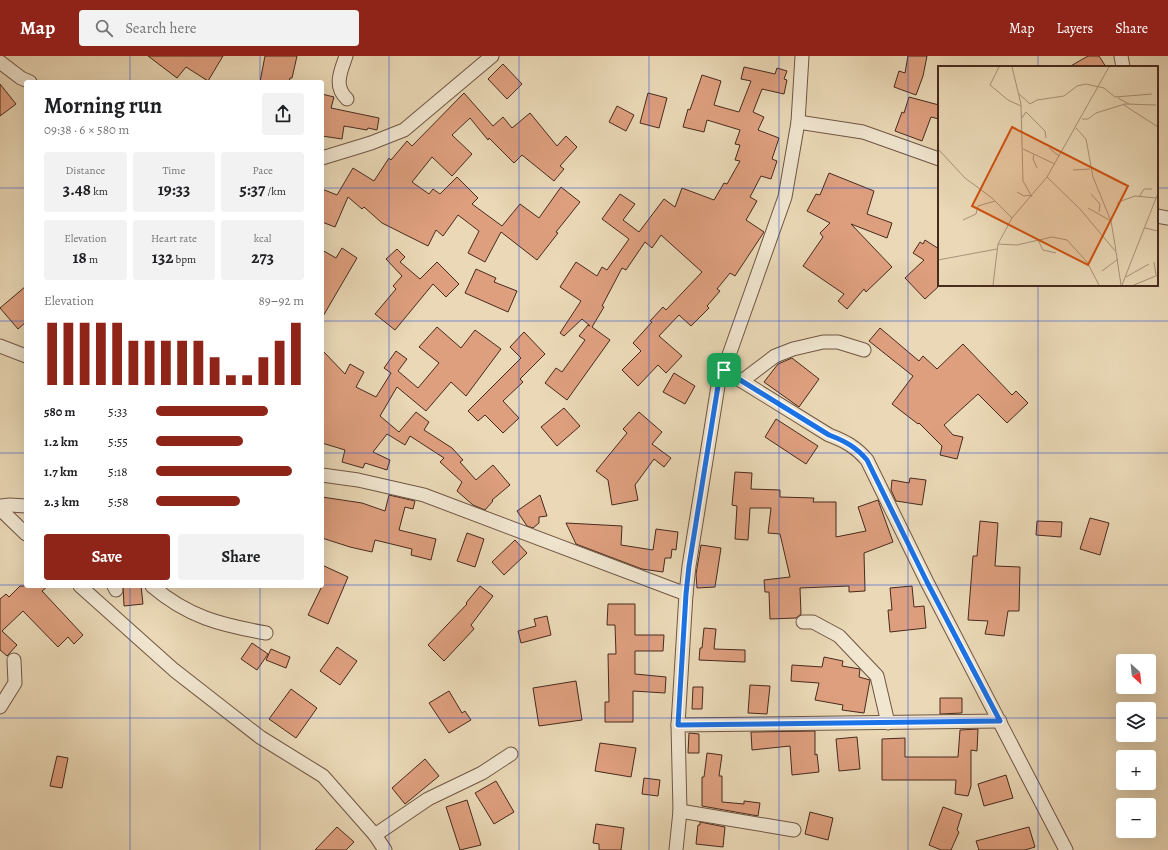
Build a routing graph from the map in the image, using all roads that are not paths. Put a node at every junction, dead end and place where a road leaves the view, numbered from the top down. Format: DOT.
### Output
graph roads {
  1 [pos="346,56"];
  2 [pos="492,56"];
  3 [pos="802,56"];
  4 [pos="1121,56"];
  5 [pos="0,62"];
  6 [pos="1123,66"];
  7 [pos="26,80"];
  8 [pos="347,99"];
  9 [pos="798,122"];
  10 [pos="324,157"];
  11 [pos="938,159"];
  12 [pos="1158,216"];
  13 [pos="1168,218"];
  14 [pos="0,346"];
  15 [pos="864,350"];
  16 [pos="24,355"];
  17 [pos="724,370"];
  18 [pos="742,381"];
  19 [pos="324,475"];
  20 [pos="0,506"];
  21 [pos="24,506"];
  22 [pos="0,509"];
  23 [pos="24,532"];
  24 [pos="82,588"];
  25 [pos="155,588"];
  26 [pos="686,594"];
  27 [pos="803,622"];
  28 [pos="266,633"];
  29 [pos="14,660"];
  30 [pos="0,707"];
  31 [pos="1000,721"];
  32 [pos="888,723"];
  33 [pos="678,725"];
  34 [pos="511,754"];
  35 [pos="680,811"];
  36 [pos="794,830"];
  37 [pos="375,835"];
  38 [pos="385,850"];
  39 [pos="676,850"];
  40 [pos="1066,850"];
  1 -- 8 [label="street"];
  2 -- 10 [label="street"];
  3 -- 9 [label="street"];
  4 -- 6 [label="street"];
  5 -- 7 [label="street"];
  9 -- 11 [label="street"];
  9 -- 17 [label="street"];
  12 -- 13 [label="street"];
  14 -- 16 [label="street"];
  15 -- 18 [label="street"];
  17 -- 18 [label="street"];
  17 -- 26 [label="street"];
  18 -- 31 [label="street"];
  19 -- 26 [label="street"];
  20 -- 21 [label="street"];
  22 -- 23 [label="street"];
  24 -- 37 [label="street"];
  25 -- 28 [label="street"];
  26 -- 33 [label="street"];
  27 -- 32 [label="street"];
  29 -- 30 [label="street"];
  31 -- 32 [label="street"];
  31 -- 40 [label="street"];
  32 -- 33 [label="street"];
  33 -- 35 [label="street"];
  34 -- 37 [label="street"];
  35 -- 36 [label="street"];
  35 -- 39 [label="street"];
  37 -- 38 [label="street"];
}
